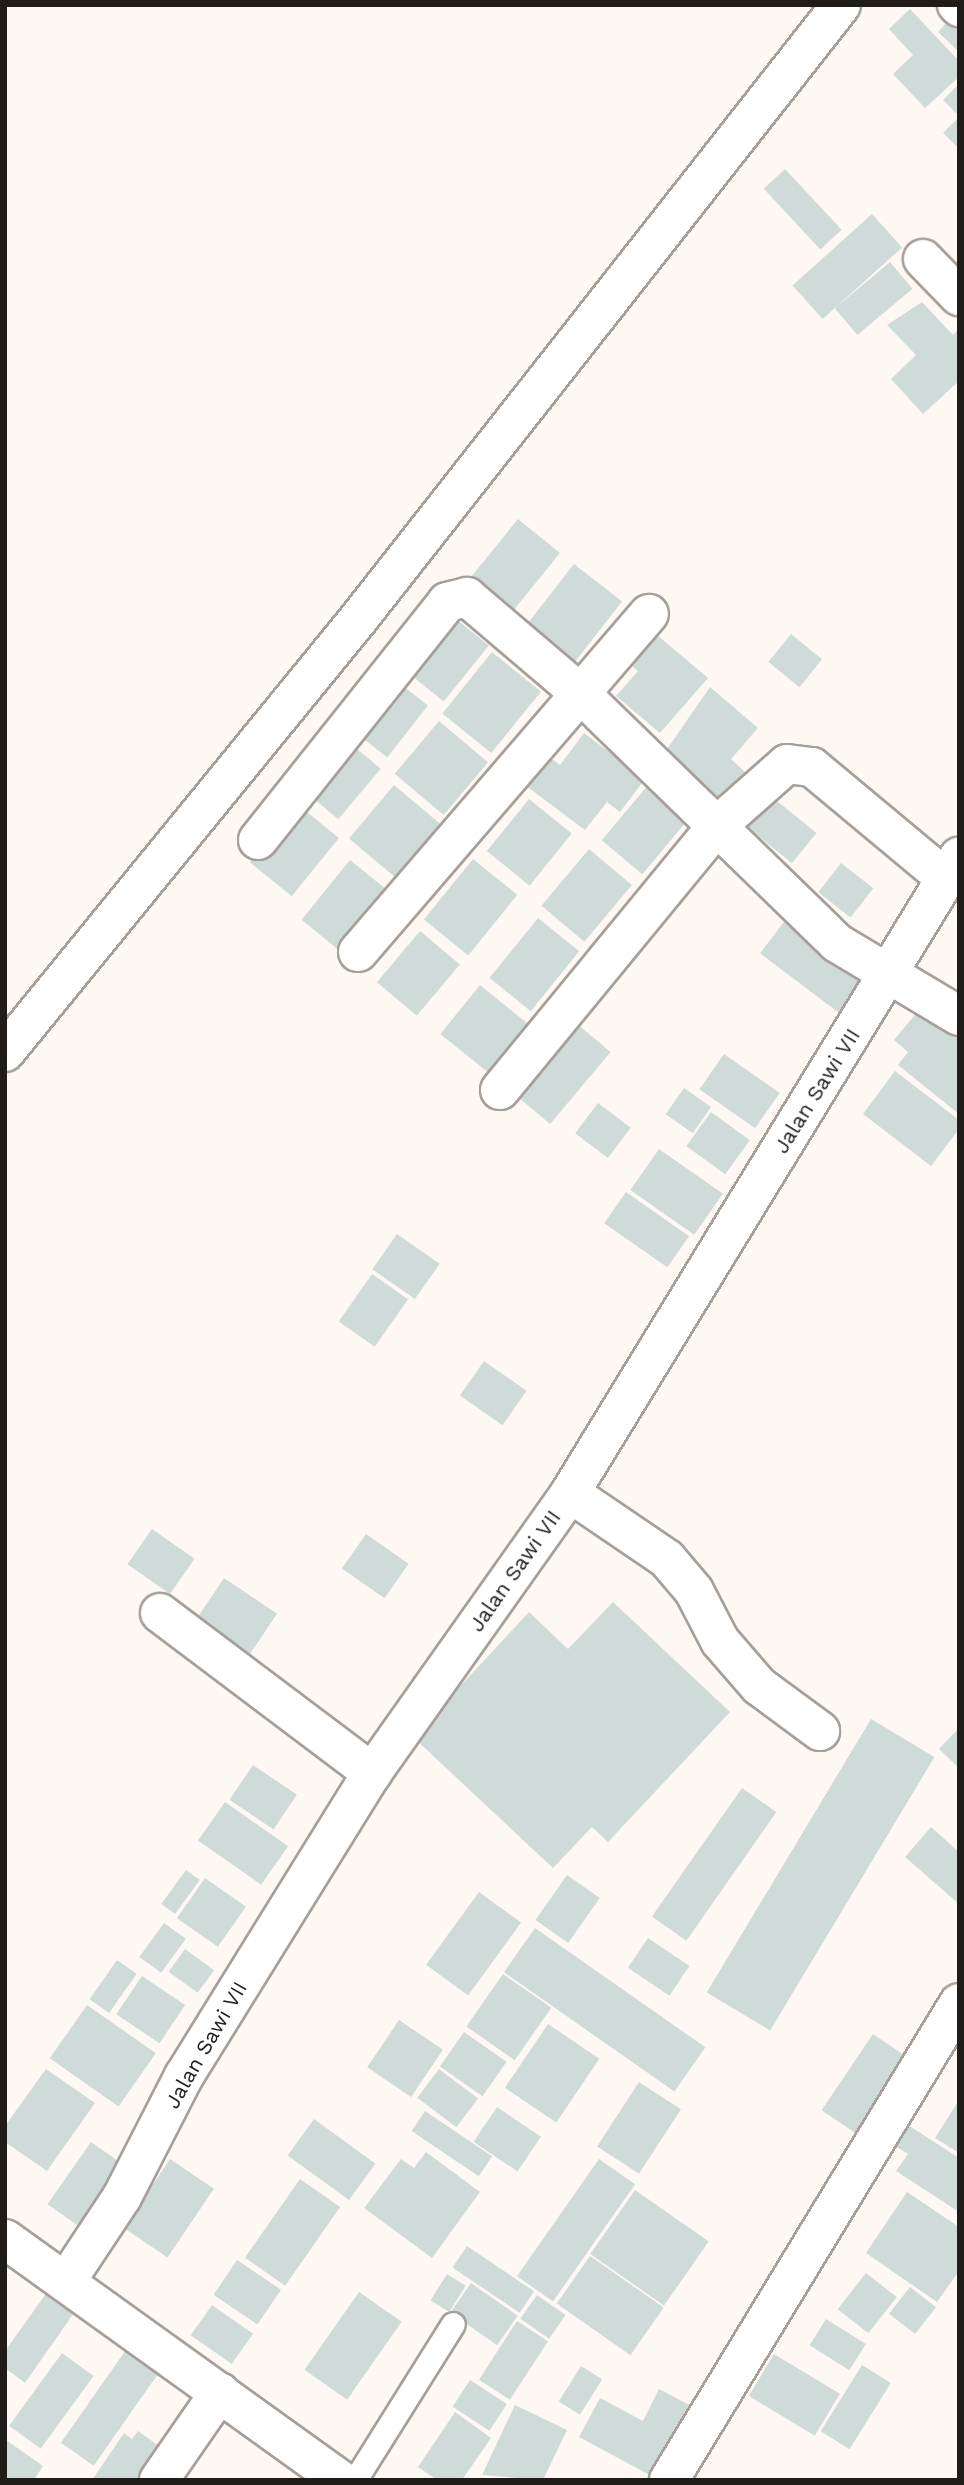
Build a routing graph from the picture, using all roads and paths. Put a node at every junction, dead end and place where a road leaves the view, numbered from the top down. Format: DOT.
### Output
graph roads {
  1 [pos="841,5"];
  2 [pos="923,259"];
  3 [pos="959,296"];
  4 [pos="649,614"];
  5 [pos="582,695"];
  6 [pos="718,825"];
  7 [pos="258,840"];
  8 [pos="952,868"];
  9 [pos="358,952"];
  10 [pos="889,975"];
  11 [pos="959,1016"];
  12 [pos="5,1052"];
  13 [pos="500,1090"];
  14 [pos="570,1493"];
  15 [pos="160,1613"];
  16 [pos="820,1731"];
  17 [pos="372,1773"];
  18 [pos="959,2003"];
  19 [pos="5,2239"];
  20 [pos="67,2280"];
  21 [pos="453,2324"];
  22 [pos="220,2392"];
  23 [pos="159,2480"];
  24 [pos="341,2480"];
  25 [pos="355,2480"];
  26 [pos="669,2480"];
  1 -- 12 [label="street"];
  2 -- 3 [label="street"];
  4 -- 5 [label="street"];
  5 -- 6 [label="street"];
  5 -- 7 [label="street"];
  5 -- 9 [label="street"];
  6 -- 8 [label="street"];
  6 -- 10 [label="street"];
  6 -- 13 [label="street"];
  8 -- 10 [label="street, Jalan Sawi VII"];
  10 -- 11 [label="street"];
  10 -- 14 [label="street, Jalan Sawi VII"];
  14 -- 16 [label="street"];
  14 -- 17 [label="street, Jalan Sawi VII"];
  15 -- 17 [label="street"];
  17 -- 20 [label="street, Jalan Sawi VII"];
  18 -- 26 [label="street"];
  19 -- 20 [label="street"];
  20 -- 22 [label="street"];
  21 -- 25 [label="lane"];
  22 -- 23 [label="street"];
  22 -- 24 [label="street"];
}
